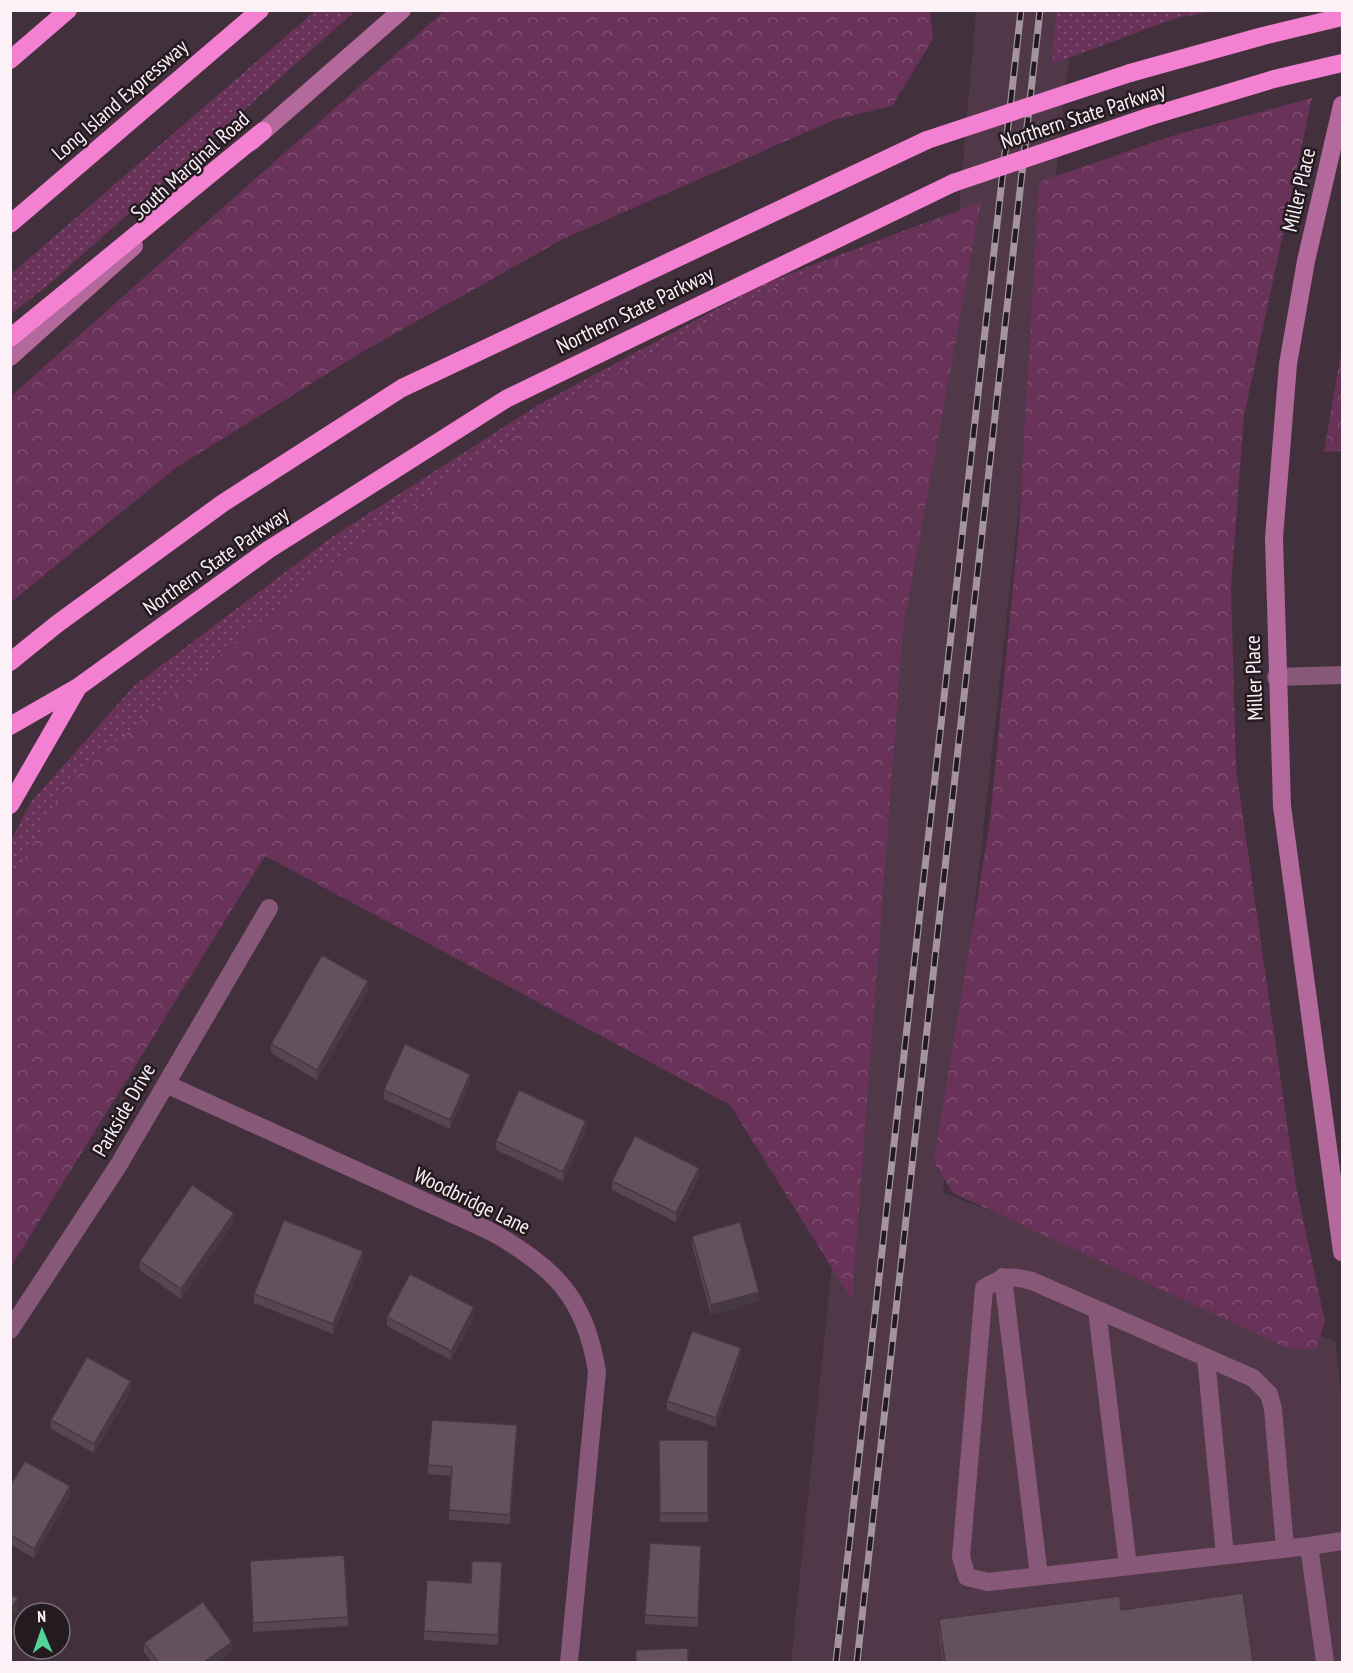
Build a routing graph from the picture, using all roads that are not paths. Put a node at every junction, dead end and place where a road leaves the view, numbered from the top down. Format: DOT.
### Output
graph roads {
  1 [pos="68,10"];
  2 [pos="260,10"];
  3 [pos="402,10"];
  4 [pos="1342,17"];
  5 [pos="10,60"];
  6 [pos="1342,63"];
  7 [pos="1342,105"];
  8 [pos="263,131"];
  9 [pos="10,224"];
  10 [pos="10,338"];
  11 [pos="10,357"];
  12 [pos="10,662"];
  13 [pos="1342,675"];
  14 [pos="1276,677"];
  15 [pos="78,687"];
  16 [pos="10,726"];
  17 [pos="10,805"];
  18 [pos="269,908"];
  19 [pos="166,1084"];
  20 [pos="1342,1252"];
  21 [pos="1003,1278"];
  22 [pos="1097,1310"];
  23 [pos="10,1330"];
  24 [pos="1206,1357"];
  25 [pos="1342,1541"];
  26 [pos="1309,1546"];
  27 [pos="1285,1548"];
  28 [pos="1225,1555"];
  29 [pos="1128,1566"];
  30 [pos="1039,1576"];
  31 [pos="569,1662"];
  32 [pos="1325,1662"];
  1 -- 5 [label="highway"];
  2 -- 9 [label="highway, Long Island Expressway"];
  3 -- 8 [label="street, South Marginal Road"];
  4 -- 12 [label="highway, Northern State Parkway, bridge"];
  6 -- 15 [label="highway, Northern State Parkway, bridge"];
  7 -- 14 [label="street, Miller Place"];
  8 -- 10 [label="highway"];
  8 -- 11 [label="street, South Marginal Road"];
  13 -- 14 [label="street"];
  14 -- 20 [label="street, Miller Place"];
  15 -- 16 [label="highway, Northern State Parkway"];
  15 -- 17 [label="highway"];
  18 -- 19 [label="street, Parkside Drive"];
  19 -- 23 [label="street, Parkside Drive"];
  19 -- 31 [label="street, Woodbridge Lane"];
  21 -- 22 [label="street"];
  21 -- 30 [label="street"];
  21 -- 30 [label="street"];
  22 -- 24 [label="street"];
  22 -- 29 [label="street"];
  24 -- 27 [label="street"];
  24 -- 28 [label="street"];
  25 -- 26 [label="street"];
  26 -- 27 [label="street"];
  26 -- 32 [label="street"];
  27 -- 28 [label="street"];
  28 -- 29 [label="street"];
  29 -- 30 [label="street"];
}
